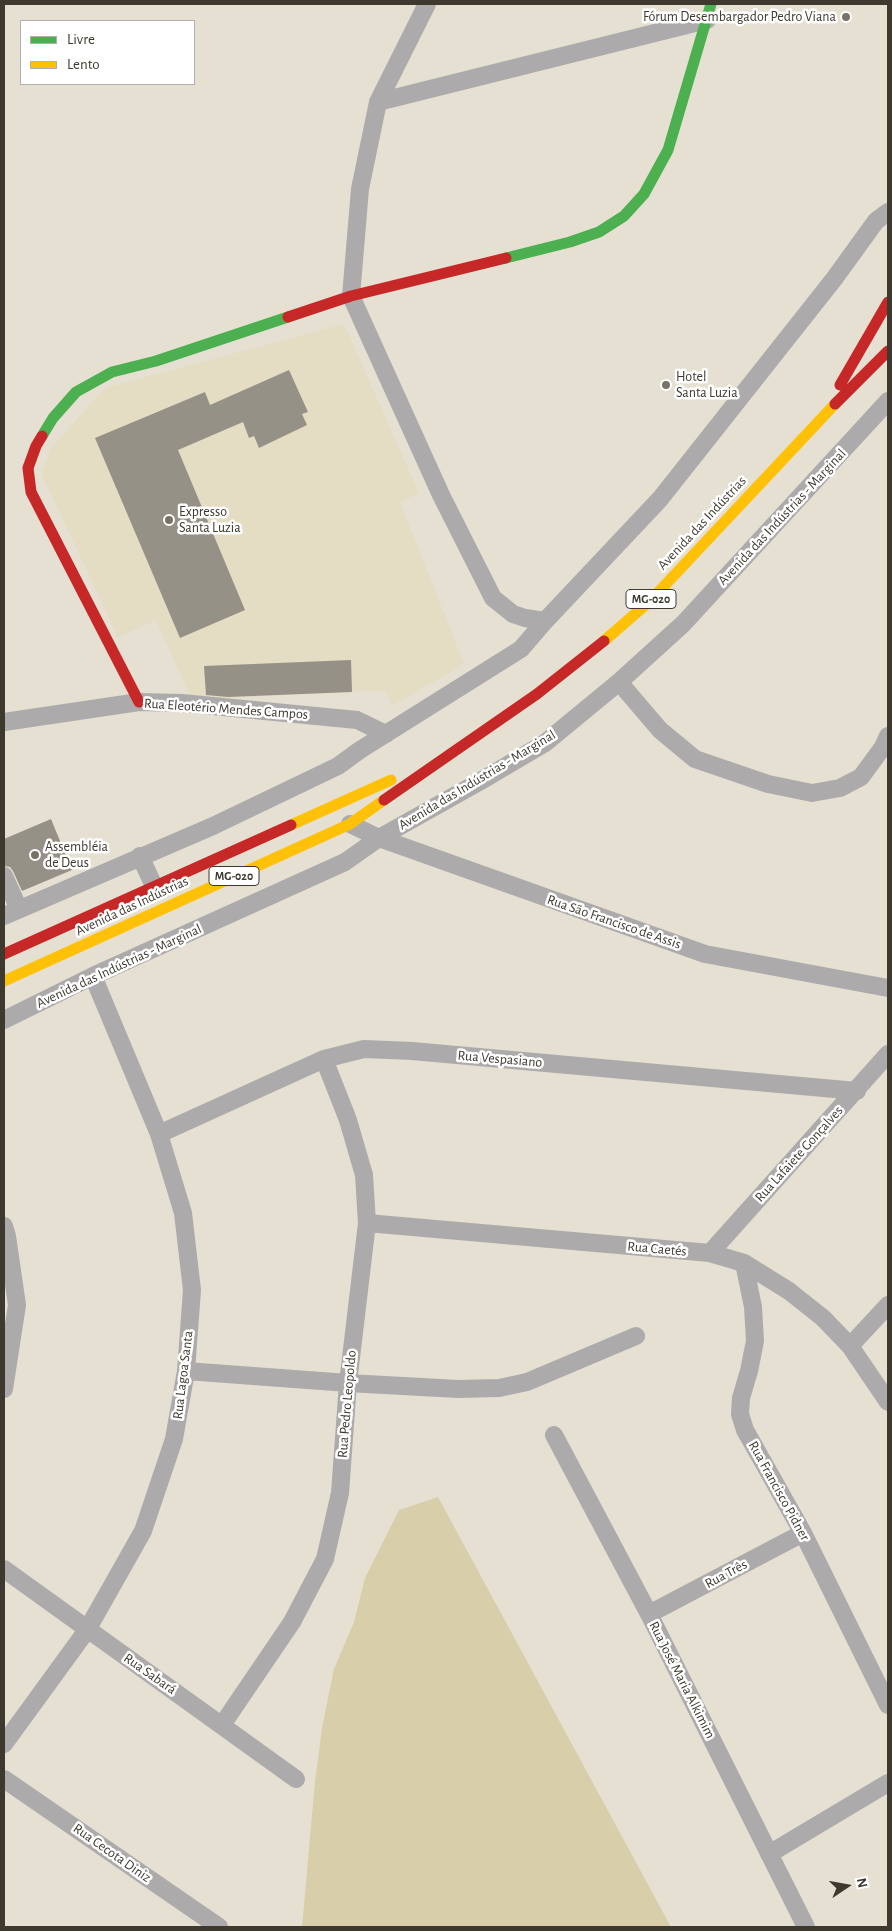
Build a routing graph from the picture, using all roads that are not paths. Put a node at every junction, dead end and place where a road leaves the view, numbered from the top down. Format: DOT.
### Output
graph roads {
  1 [pos="427,4"];
  2 [pos="709,12"];
  3 [pos="378,102"];
  4 [pos="888,212"];
  5 [pos="351,296"];
  6 [pos="888,302"];
  7 [pos="888,351"];
  8 [pos="888,401"];
  9 [pos="822,416"];
  10 [pos="544,621"];
  11 [pos="619,682"];
  12 [pos="139,702"];
  13 [pos="357,720"];
  14 [pos="4,722"];
  15 [pos="386,734"];
  16 [pos="888,736"];
  17 [pos="360,750"];
  18 [pos="454,752"];
  19 [pos="350,824"];
  20 [pos="213,826"];
  21 [pos="379,838"];
  22 [pos="226,854"];
  23 [pos="140,856"];
  24 [pos="4,876"];
  25 [pos="154,886"];
  26 [pos="11,912"];
  27 [pos="4,954"];
  28 [pos="93,976"];
  29 [pos="4,981"];
  30 [pos="888,988"];
  31 [pos="4,1020"];
  32 [pos="888,1054"];
  33 [pos="324,1059"];
  34 [pos="857,1091"];
  35 [pos="160,1134"];
  36 [pos="367,1223"];
  37 [pos="4,1226"];
  38 [pos="710,1253"];
  39 [pos="744,1263"];
  40 [pos="888,1305"];
  41 [pos="636,1336"];
  42 [pos="850,1346"];
  43 [pos="186,1372"];
  44 [pos="348,1384"];
  45 [pos="4,1389"];
  46 [pos="888,1402"];
  47 [pos="554,1435"];
  48 [pos="803,1533"];
  49 [pos="4,1570"];
  50 [pos="649,1614"];
  51 [pos="87,1630"];
  52 [pos="888,1705"];
  53 [pos="222,1725"];
  54 [pos="4,1744"];
  55 [pos="4,1779"];
  56 [pos="296,1779"];
  57 [pos="888,1783"];
  58 [pos="769,1854"];
  59 [pos="219,1927"];
  60 [pos="806,1927"];
  1 -- 3 [label="street"];
  2 -- 3 [label="street"];
  2 -- 5 [label="main road"];
  3 -- 5 [label="street"];
  4 -- 10 [label="street"];
  5 -- 10 [label="street"];
  5 -- 12 [label="main road"];
  6 -- 9 [label="main road, Avenida das Indústrias / MG-020"];
  7 -- 9 [label="main road, Avenida das Indústrias / MG-020"];
  8 -- 11 [label="street, Avenida das Indústrias - Marginal"];
  9 -- 18 [label="main road, Avenida das Indústrias / MG-020"];
  10 -- 15 [label="street"];
  11 -- 16 [label="street"];
  11 -- 21 [label="street, Avenida das Indústrias - Marginal"];
  12 -- 13 [label="street, Rua Eleotério Mendes Campos"];
  12 -- 14 [label="street, Rua Eleotério Mendes Campos"];
  13 -- 15 [label="street, Rua Eleotério Mendes Campos"];
  13 -- 17 [label="street"];
  15 -- 17 [label="street"];
  17 -- 20 [label="street"];
  18 -- 19 [label="main road, Avenida das Indústrias / MG-020"];
  18 -- 22 [label="main road, Avenida das Indústrias / MG-020"];
  19 -- 21 [label="street, Rua São Francisco de Assis"];
  19 -- 29 [label="main road, Avenida das Indústrias / MG-020"];
  20 -- 22 [label="street"];
  20 -- 23 [label="street"];
  21 -- 28 [label="street, Avenida das Indústrias - Marginal"];
  21 -- 30 [label="street, Rua São Francisco de Assis"];
  22 -- 25 [label="main road, Avenida das Indústrias / MG-020"];
  23 -- 25 [label="street"];
  23 -- 26 [label="street"];
  24 -- 26 [label="street"];
  25 -- 27 [label="main road, Avenida das Indústrias / MG-020"];
  28 -- 31 [label="street, Avenida das Indústrias - Marginal"];
  28 -- 35 [label="street, Rua Lagoa Santa"];
  32 -- 34 [label="street, Rua Lafaiete Gonçalves"];
  33 -- 34 [label="street, Rua Vespasiano"];
  33 -- 35 [label="street, Rua Vespasiano"];
  33 -- 36 [label="street, Rua Pedro Leopoldo"];
  34 -- 38 [label="street, Rua Lafaiete Gonçalves"];
  35 -- 43 [label="street, Rua Lagoa Santa"];
  36 -- 38 [label="street, Rua Caetés"];
  36 -- 44 [label="street, Rua Pedro Leopoldo"];
  37 -- 45 [label="street"];
  38 -- 39 [label="street, Rua Caetés"];
  39 -- 42 [label="street, Rua Caetés"];
  39 -- 48 [label="street, Rua Francisco Pidner"];
  40 -- 42 [label="street"];
  41 -- 44 [label="street"];
  42 -- 46 [label="street, Rua Caetés"];
  43 -- 44 [label="street"];
  43 -- 51 [label="street, Rua Lagoa Santa"];
  44 -- 53 [label="street, Rua Pedro Leopoldo"];
  47 -- 50 [label="street, Rua José Maria Alkimim"];
  48 -- 50 [label="street, Rua Três"];
  48 -- 52 [label="street, Rua Francisco Pidner"];
  49 -- 51 [label="street, Rua Sabará"];
  50 -- 58 [label="street, Rua José Maria Alkimim"];
  51 -- 53 [label="street, Rua Sabará"];
  51 -- 54 [label="street, Rua Lagoa Santa"];
  53 -- 56 [label="street, Rua Sabará"];
  55 -- 59 [label="street, Rua Cecota Diniz"];
  57 -- 58 [label="street"];
  58 -- 60 [label="street, Rua José Maria Alkimim"];
}
